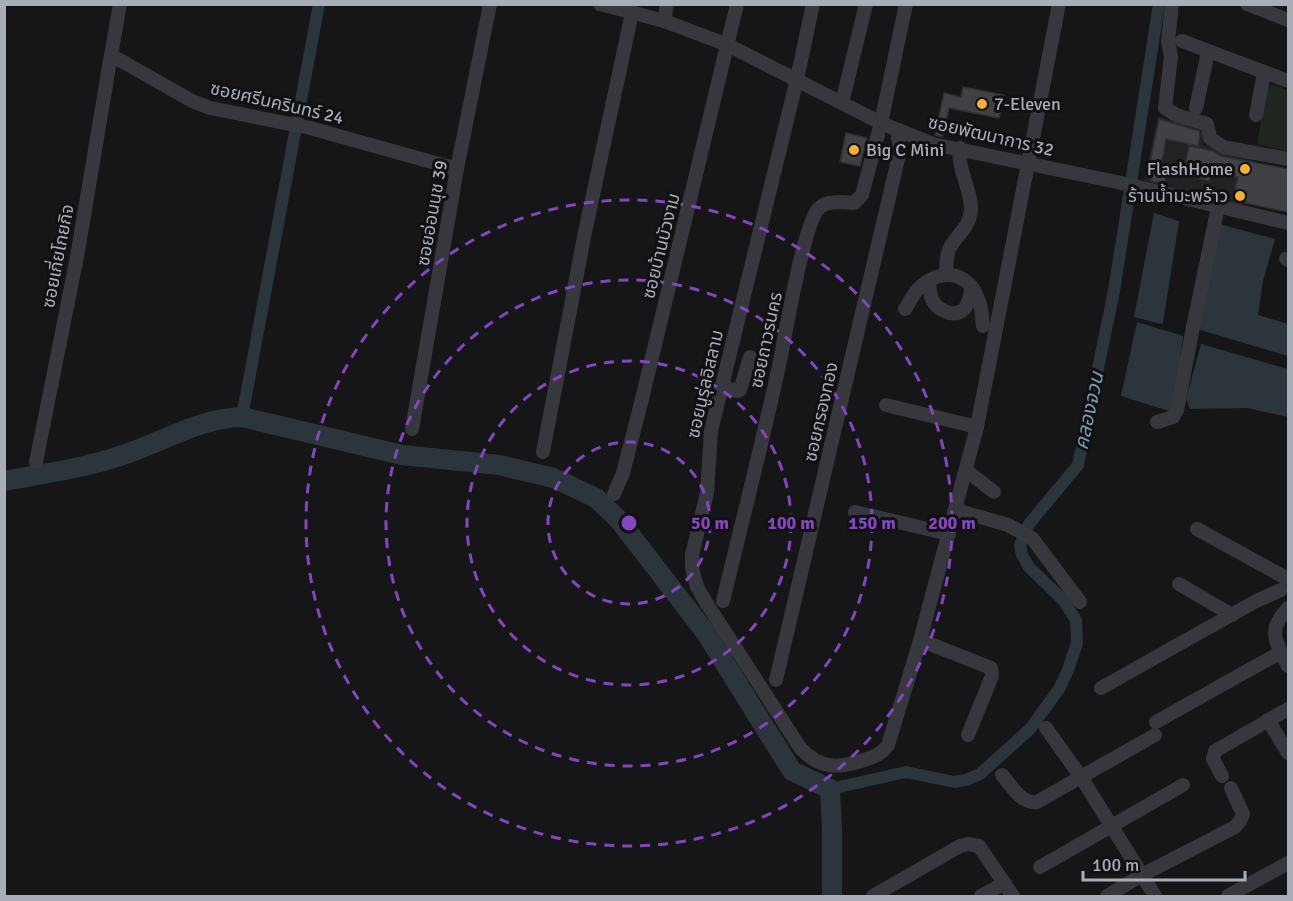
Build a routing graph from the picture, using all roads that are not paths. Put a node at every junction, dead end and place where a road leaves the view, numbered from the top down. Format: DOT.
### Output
graph roads {
  1 [pos="120,4"];
  2 [pos="490,4"];
  3 [pos="600,4"];
  4 [pos="667,4"];
  5 [pos="737,4"];
  6 [pos="813,4"];
  7 [pos="866,4"];
  8 [pos="906,4"];
  9 [pos="1059,4"];
  10 [pos="1172,4"];
  11 [pos="1247,4"];
  12 [pos="632,13"];
  13 [pos="1288,20"];
  14 [pos="664,21"];
  15 [pos="1182,41"];
  16 [pos="728,45"];
  17 [pos="1208,52"];
  18 [pos="111,56"];
  19 [pos="1264,72"];
  20 [pos="797,79"];
  21 [pos="1288,81"];
  22 [pos="842,103"];
  23 [pos="1196,108"];
  24 [pos="1256,115"];
  25 [pos="880,123"];
  26 [pos="899,130"];
  27 [pos="916,138"];
  28 [pos="960,148"];
  29 [pos="900,151"];
  30 [pos="1288,159"];
  31 [pos="1029,164"];
  32 [pos="457,170"];
  33 [pos="1218,207"];
  34 [pos="1288,223"];
  35 [pos="947,274"];
  36 [pos="929,282"];
  37 [pos="972,287"];
  38 [pos="905,309"];
  39 [pos="983,326"];
  40 [pos="750,357"];
  41 [pos="722,387"];
  42 [pos="886,405"];
  43 [pos="1156,422"];
  44 [pos="977,427"];
  45 [pos="412,429"];
  46 [pos="543,452"];
  47 [pos="36,462"];
  48 [pos="967,471"];
  49 [pos="994,492"];
  50 [pos="614,494"];
  51 [pos="956,510"];
  52 [pos="855,512"];
  53 [pos="1197,529"];
  54 [pos="949,534"];
  55 [pos="1285,582"];
  56 [pos="1179,584"];
  57 [pos="723,600"];
  58 [pos="1080,602"];
  59 [pos="1288,606"];
  60 [pos="1232,615"];
  61 [pos="920,640"];
  62 [pos="1281,652"];
  63 [pos="1288,666"];
  64 [pos="776,680"];
  65 [pos="1101,688"];
  66 [pos="1288,709"];
  67 [pos="1268,720"];
  68 [pos="1046,728"];
  69 [pos="968,735"];
  70 [pos="1288,753"];
  71 [pos="1002,775"];
  72 [pos="1222,776"];
  73 [pos="1081,777"];
  74 [pos="1183,785"];
  75 [pos="1231,788"];
  76 [pos="1111,826"];
  77 [pos="1288,863"];
  78 [pos="1040,867"];
  79 [pos="1142,875"];
  80 [pos="1005,883"];
  81 [pos="873,897"];
  82 [pos="981,897"];
  83 [pos="1013,897"];
  84 [pos="1107,897"];
  85 [pos="1155,897"];
  86 [pos="1228,897"];
  1 -- 18 [label="street"];
  2 -- 32 [label="street, ซอยอ่อนนุช 39"];
  3 -- 12 [label="street, ซอยพัฒนาการ 32"];
  4 -- 14 [label="street"];
  5 -- 16 [label="street, ซอยบ้านบัวงาม"];
  6 -- 20 [label="street, ซอยนูรุ่ลอิสลาม"];
  7 -- 22 [label="street"];
  8 -- 25 [label="street"];
  9 -- 31 [label="street"];
  10 -- 30 [label="street"];
  11 -- 13 [label="street"];
  12 -- 14 [label="street, ซอยพัฒนาการ 32"];
  12 -- 46 [label="street"];
  14 -- 16 [label="street, ซอยพัฒนาการ 32"];
  15 -- 17 [label="street"];
  16 -- 20 [label="street, ซอยพัฒนาการ 32"];
  16 -- 50 [label="street, ซอยบ้านบัวงาม"];
  17 -- 19 [label="street"];
  17 -- 23 [label="street"];
  18 -- 32 [label="street, ซอยศรีนครินทร์ 24"];
  18 -- 47 [label="street, ซอยเกี่ยโกยกิจ"];
  19 -- 21 [label="street"];
  19 -- 24 [label="street"];
  20 -- 22 [label="street, ซอยพัฒนาการ 32"];
  20 -- 41 [label="street, ซอยนูรุ่ลอิสลาม"];
  22 -- 25 [label="street, ซอยพัฒนาการ 32"];
  25 -- 26 [label="street, ซอยพัฒนาการ 32"];
  25 -- 57 [label="street, ซอยถาวรนคร"];
  26 -- 27 [label="street, ซอยพัฒนาการ 32"];
  26 -- 29 [label="street, ซอยกรองทอง"];
  27 -- 28 [label="street, ซอยพัฒนาการ 32"];
  27 -- 29 [label="street"];
  28 -- 31 [label="street, ซอยพัฒนาการ 32"];
  28 -- 35 [label="street"];
  29 -- 64 [label="street, ซอยกรองทอง"];
  31 -- 33 [label="street, ซอยพัฒนาการ 32"];
  31 -- 44 [label="street"];
  32 -- 45 [label="street, ซอยอ่อนนุช 39"];
  33 -- 34 [label="street, ซอยพัฒนาการ 32"];
  33 -- 43 [label="street"];
  35 -- 36 [label="street"];
  35 -- 37 [label="street"];
  36 -- 37 [label="street"];
  36 -- 38 [label="street"];
  37 -- 39 [label="street"];
  40 -- 41 [label="street"];
  41 -- 61 [label="street, ซอยนูรุ่ลอิสลาม"];
  42 -- 44 [label="street"];
  44 -- 48 [label="street"];
  48 -- 49 [label="street"];
  48 -- 51 [label="street"];
  51 -- 54 [label="street"];
  51 -- 58 [label="street"];
  52 -- 54 [label="street"];
  53 -- 55 [label="street"];
  54 -- 61 [label="street"];
  55 -- 59 [label="street"];
  55 -- 60 [label="street"];
  56 -- 60 [label="street"];
  59 -- 62 [label="street"];
  60 -- 65 [label="street"];
  61 -- 69 [label="street"];
  62 -- 63 [label="street"];
  62 -- 73 [label="street"];
  66 -- 67 [label="street"];
  67 -- 70 [label="street"];
  67 -- 72 [label="street"];
  68 -- 73 [label="street"];
  71 -- 73 [label="street"];
  73 -- 76 [label="street"];
  74 -- 76 [label="street"];
  75 -- 79 [label="street"];
  76 -- 78 [label="street"];
  76 -- 79 [label="street"];
  77 -- 86 [label="street"];
  79 -- 84 [label="street"];
  79 -- 85 [label="street"];
  80 -- 81 [label="street"];
  80 -- 82 [label="street"];
  80 -- 83 [label="street"];
}
